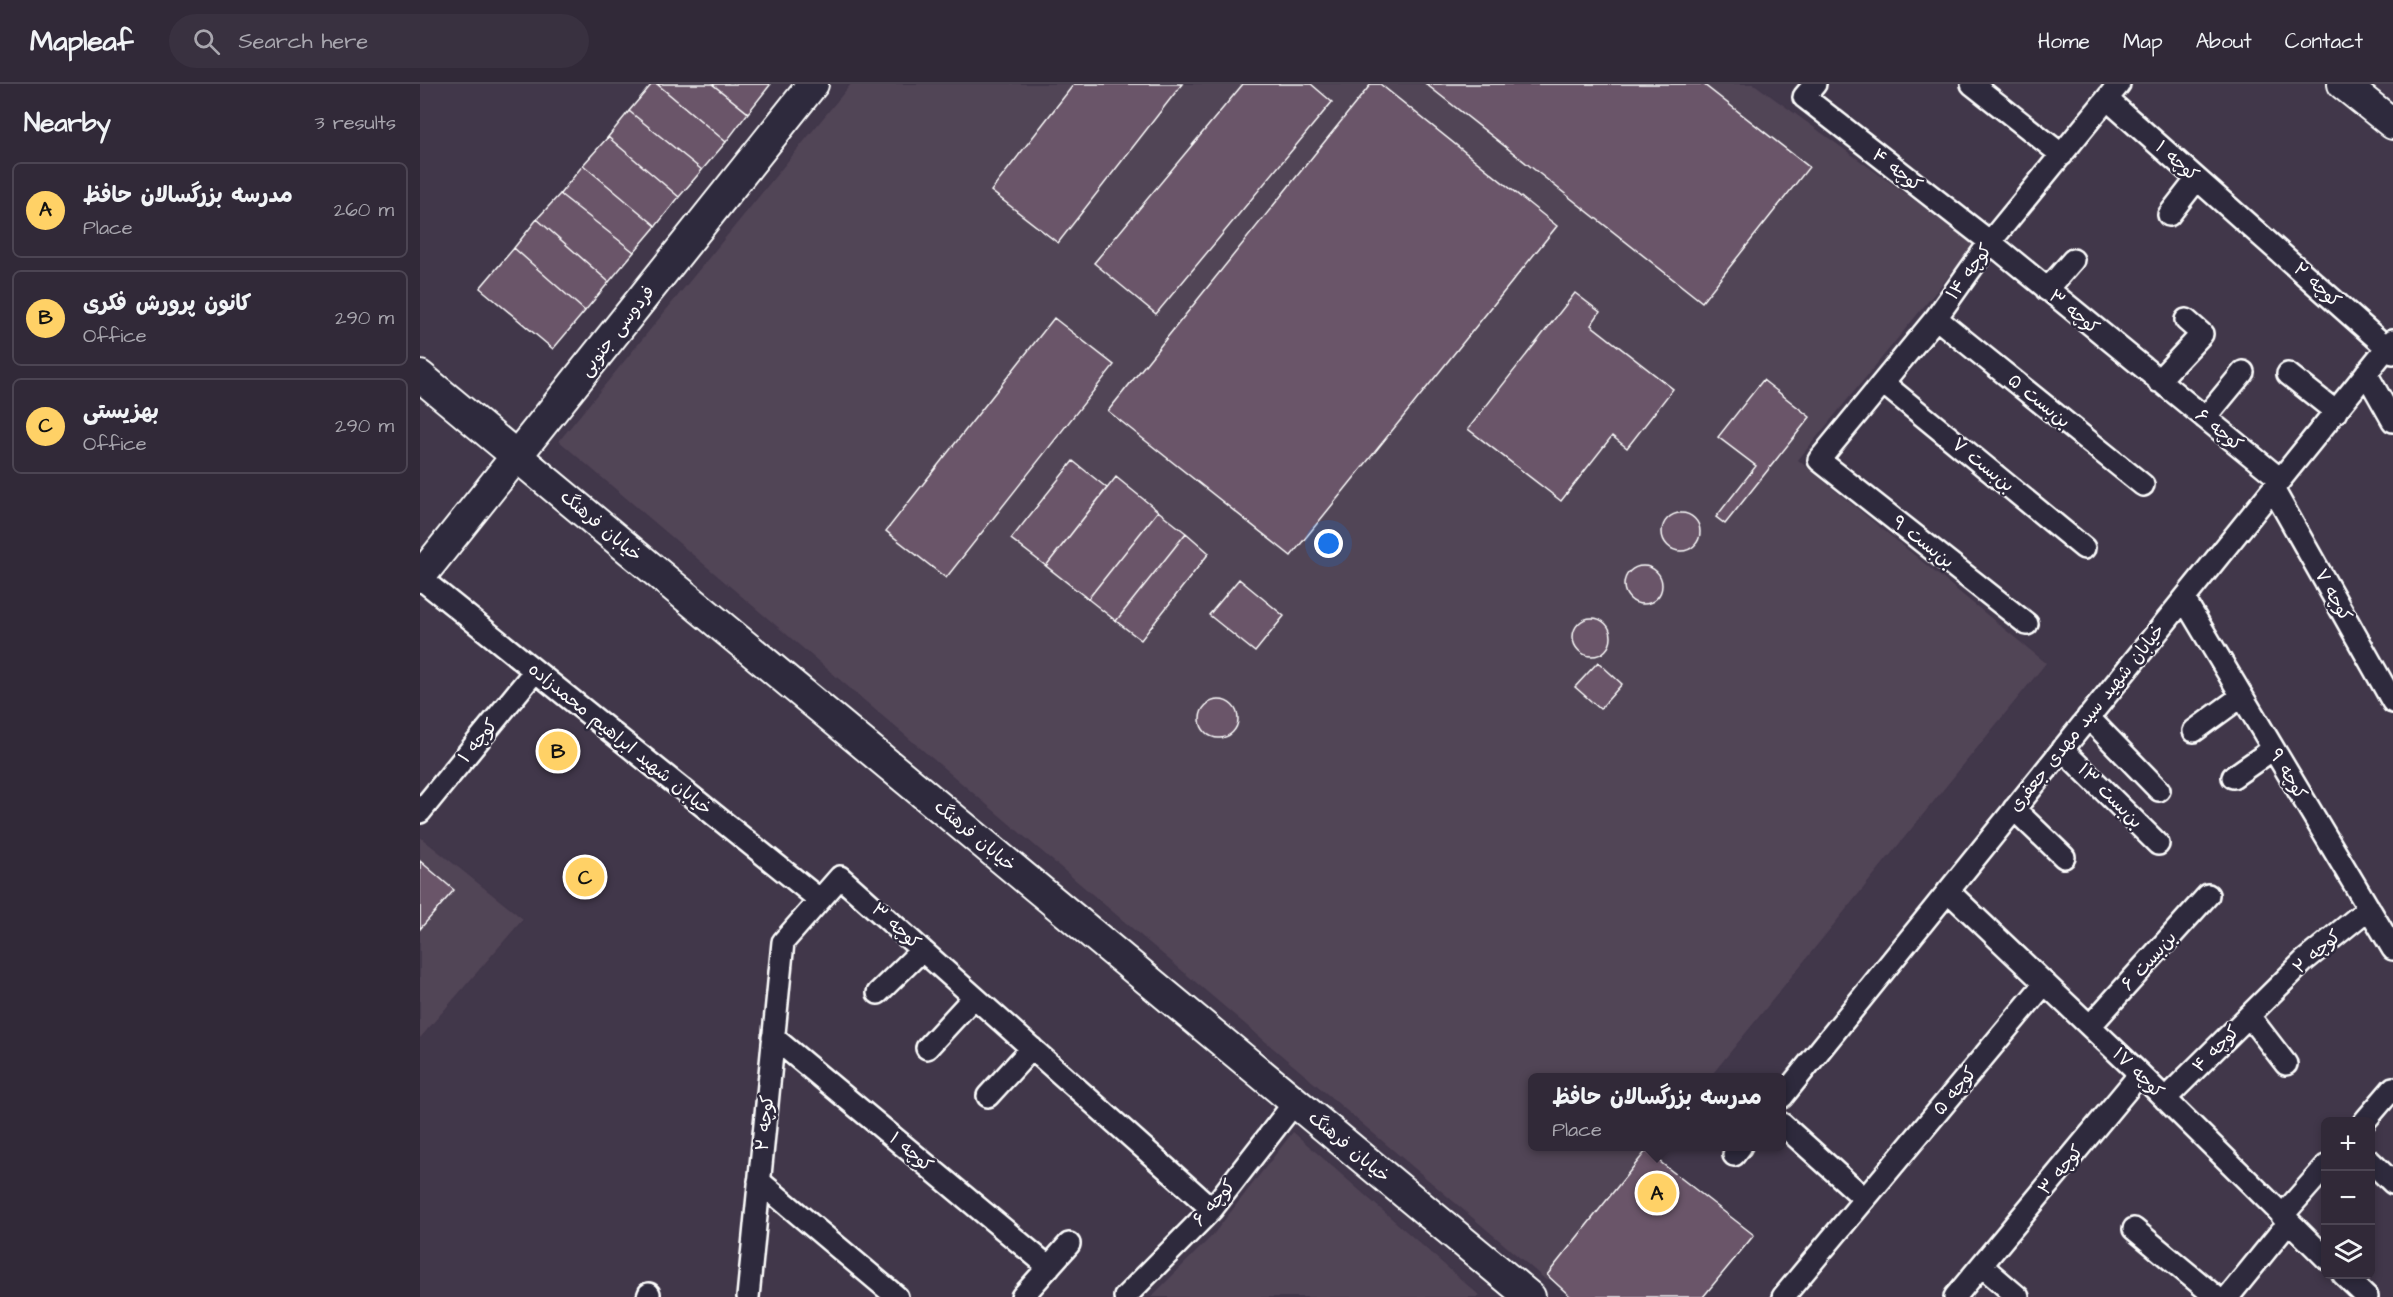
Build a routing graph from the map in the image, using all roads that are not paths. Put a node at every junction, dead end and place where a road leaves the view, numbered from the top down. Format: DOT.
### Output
graph roads {
  1 [pos="813,84"];
  2 [pos="1972,84"];
  3 [pos="2343,84"];
  4 [pos="1810,91"];
  5 [pos="2113,91"];
  6 [pos="2393,124"];
  7 [pos="2062,154"];
  8 [pos="2197,178"];
  9 [pos="2169,215"];
  10 [pos="2247,223"];
  11 [pos="1990,242"];
  12 [pos="2073,260"];
  13 [pos="2047,290"];
  14 [pos="1936,318"];
  15 [pos="2186,320"];
  16 [pos="2391,347"];
  17 [pos="2243,372"];
  18 [pos="2288,374"];
  19 [pos="2366,374"];
  20 [pos="420,376"];
  21 [pos="2158,381"];
  22 [pos="1883,383"];
  23 [pos="2336,412"];
  24 [pos="2205,418"];
  25 [pos="2393,421"];
  26 [pos="518,457"];
  27 [pos="1819,460"];
  28 [pos="2276,484"];
  29 [pos="2143,485"];
  30 [pos="2084,548"];
  31 [pos="420,578"];
  32 [pos="2184,599"];
  33 [pos="2027,624"];
  34 [pos="535,671"];
  35 [pos="2242,696"];
  36 [pos="2393,702"];
  37 [pos="2088,717"];
  38 [pos="2194,731"];
  39 [pos="2062,749"];
  40 [pos="2273,749"];
  41 [pos="2233,777"];
  42 [pos="2159,790"];
  43 [pos="2014,809"];
  44 [pos="420,812"];
  45 [pos="2158,844"];
  46 [pos="2064,857"];
  47 [pos="1948,891"];
  48 [pos="2208,895"];
  49 [pos="819,900"];
  50 [pos="2369,908"];
  51 [pos="2393,949"];
  52 [pos="922,950"];
  53 [pos="2045,983"];
  54 [pos="878,993"];
  55 [pos="974,997"];
  56 [pos="2266,998"];
  57 [pos="2248,1016"];
  58 [pos="2090,1026"];
  59 [pos="773,1037"];
  60 [pos="927,1048"];
  61 [pos="1032,1048"];
  62 [pos="2286,1064"];
  63 [pos="2140,1074"];
  64 [pos="2393,1088"];
  65 [pos="1786,1092"];
  66 [pos="988,1096"];
  67 [pos="2165,1099"];
  68 [pos="1295,1102"];
  69 [pos="2368,1117"];
  70 [pos="1786,1128"];
  71 [pos="2375,1166"];
  72 [pos="2321,1171"];
  73 [pos="759,1181"];
  74 [pos="2393,1183"];
  75 [pos="1865,1199"];
  76 [pos="1212,1209"];
  77 [pos="2285,1220"];
  78 [pos="2134,1229"];
  79 [pos="1069,1244"];
  80 [pos="2321,1254"];
  81 [pos="1982,1266"];
  82 [pos="1049,1267"];
  83 [pos="2347,1279"];
  84 [pos="748,1297"];
  85 [pos="897,1297"];
  86 [pos="1022,1297"];
  87 [pos="1125,1297"];
  88 [pos="1530,1297"];
  89 [pos="1783,1297"];
  90 [pos="1956,1297"];
  91 [pos="2018,1297"];
  92 [pos="2216,1297"];
  93 [pos="2228,1297"];
  94 [pos="2367,1297"];
  1 -- 26 [label="street, فردوسی جنوبی"];
  2 -- 7 [label="street"];
  3 -- 6 [label="street"];
  4 -- 11 [label="street, کوچه ۴"];
  5 -- 7 [label="street, کوچه ۱۴"];
  5 -- 8 [label="street, کوچه ۱"];
  7 -- 11 [label="street, کوچه ۱۴"];
  8 -- 9 [label="street"];
  8 -- 10 [label="street, کوچه ۱"];
  10 -- 16 [label="street, کوچه ۲"];
  11 -- 13 [label="street, کوچه ۳"];
  11 -- 14 [label="street, کوچه ۱۴"];
  12 -- 13 [label="street"];
  13 -- 21 [label="street, کوچه ۳"];
  14 -- 22 [label="street, کوچه ۱۴"];
  14 -- 29 [label="street, بن‌بست ۵"];
  15 -- 21 [label="street"];
  16 -- 19 [label="street, خیابان شهید سید مهدی جعفری"];
  17 -- 24 [label="street"];
  18 -- 23 [label="street"];
  19 -- 23 [label="street, خیابان شهید سید مهدی جعفری"];
  19 -- 25 [label="street"];
  20 -- 26 [label="street, خیابان فرهنگ"];
  21 -- 24 [label="street, کوچه ۶"];
  22 -- 27 [label="street, کوچه ۱۴"];
  22 -- 30 [label="street, بن‌بست ۷"];
  23 -- 28 [label="street, خیابان شهید سید مهدی جعفری"];
  24 -- 28 [label="street, کوچه ۶"];
  26 -- 31 [label="street, فردوسی جنوبی"];
  26 -- 68 [label="street, خیابان فرهنگ"];
  27 -- 33 [label="street, بن‌بست ۹"];
  28 -- 32 [label="street, خیابان شهید سید مهدی جعفری"];
  28 -- 36 [label="street, کوچه ۷"];
  31 -- 34 [label="street, خیابان شهید ابراهیم محمدزاده"];
  32 -- 35 [label="street, کوچه ۹"];
  32 -- 37 [label="street, خیابان شهید سید مهدی جعفری"];
  34 -- 44 [label="street, کوچه ۱"];
  34 -- 49 [label="street, خیابان شهید ابراهیم محمدزاده"];
  35 -- 38 [label="street"];
  35 -- 40 [label="street, کوچه ۹"];
  37 -- 39 [label="street, خیابان شهید سید مهدی جعفری"];
  37 -- 42 [label="street"];
  39 -- 43 [label="street, خیابان شهید سید مهدی جعفری"];
  39 -- 45 [label="street, بن‌بست ۱۳"];
  40 -- 41 [label="street"];
  40 -- 50 [label="street, کوچه ۹"];
  43 -- 46 [label="street"];
  43 -- 47 [label="street, خیابان شهید سید مهدی جعفری"];
  47 -- 53 [label="street, کوچه ۱۷"];
  47 -- 65 [label="street, خیابان شهید سید مهدی جعفری"];
  48 -- 58 [label="street, بن‌بست ۶"];
  49 -- 52 [label="street, کوچه ۳"];
  49 -- 59 [label="street, کوچه ۲"];
  50 -- 51 [label="street, کوچه ۹"];
  50 -- 56 [label="street, کوچه ۲"];
  52 -- 54 [label="street"];
  52 -- 55 [label="street, کوچه ۳"];
  53 -- 58 [label="street, کوچه ۱۷"];
  53 -- 75 [label="street, کوچه ۵"];
  55 -- 60 [label="street"];
  55 -- 61 [label="street"];
  56 -- 57 [label="street, کوچه ۴"];
  57 -- 62 [label="street"];
  57 -- 67 [label="street, کوچه ۴"];
  58 -- 63 [label="street, کوچه ۱۷"];
  59 -- 73 [label="street, کوچه ۲"];
  59 -- 82 [label="street, کوچه ۱"];
  61 -- 66 [label="street"];
  61 -- 76 [label="street"];
  63 -- 67 [label="street, کوچه ۱۷"];
  63 -- 81 [label="street, کوچه ۳"];
  64 -- 69 [label="street"];
  67 -- 77 [label="street, کوچه ۱۷"];
  68 -- 76 [label="street, کوچه ۶"];
  68 -- 88 [label="street, خیابان فرهنگ"];
  70 -- 75 [label="street"];
  71 -- 74 [label="street"];
  72 -- 77 [label="street"];
  73 -- 84 [label="street"];
  73 -- 85 [label="street"];
  75 -- 89 [label="street"];
  76 -- 87 [label="street, کوچه ۶"];
  77 -- 80 [label="street, کوچه ۱۷"];
  77 -- 93 [label="street"];
  78 -- 92 [label="street"];
  79 -- 82 [label="street"];
  81 -- 90 [label="street"];
  81 -- 91 [label="street"];
  82 -- 86 [label="street"];
  83 -- 94 [label="street"];
}
